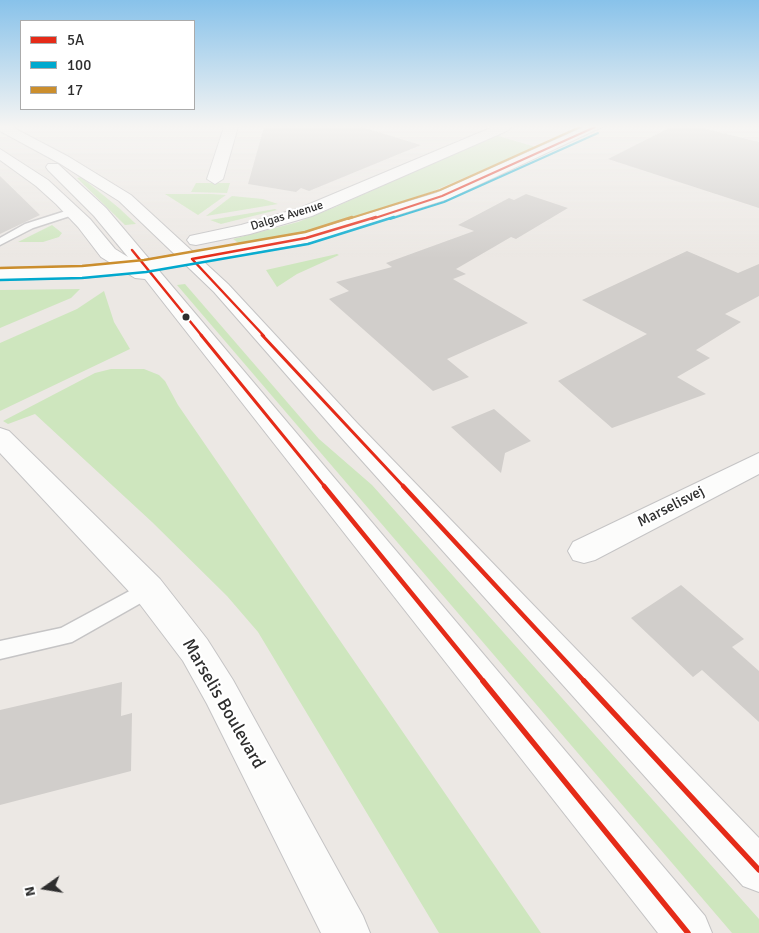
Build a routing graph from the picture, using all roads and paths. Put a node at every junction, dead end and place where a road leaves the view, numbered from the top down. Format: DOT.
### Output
graph roads {
  1 [pos="25,171"];
  2 [pos="57,171"];
  3 [pos="81,171"];
  4 [pos="96,171"];
  5 [pos="218,171"];
  6 [pos="403,171"];
  7 [pos="498,171"];
  8 [pos="215,179"];
  9 [pos="125,198"];
  10 [pos="72,212"];
  11 [pos="0,242"];
  12 [pos="176,244"];
  13 [pos="108,254"];
  14 [pos="192,259"];
  15 [pos="0,261"];
  16 [pos="136,261"];
  17 [pos="0,274"];
  18 [pos="0,437"];
  19 [pos="759,462"];
  20 [pos="584,551"];
  21 [pos="148,589"];
  22 [pos="0,650"];
  23 [pos="759,870"];
  24 [pos="346,933"];
  25 [pos="688,933"];
  1 -- 10 [label="main road"];
  2 -- 16 [label="main road"];
  3 -- 9 [label="main road"];
  4 -- 9 [label="main road"];
  5 -- 8 [label="main road"];
  6 -- 12 [label="main road, Dalgas Avenue"];
  7 -- 14 [label="main road, Dalgas Avenue"];
  9 -- 12 [label="main road"];
  10 -- 11 [label="lane"];
  10 -- 13 [label="main road"];
  12 -- 14 [label="main road"];
  12 -- 16 [label="main road, Dalgas Avenue"];
  13 -- 15 [label="main road"];
  13 -- 16 [label="main road"];
  14 -- 16 [label="main road, Dalgas Avenue"];
  14 -- 23 [label="main road"];
  16 -- 17 [label="main road"];
  16 -- 25 [label="main road"];
  18 -- 21 [label="main road, Marselis Boulevard"];
  19 -- 20 [label="main road, Marselisvej"];
  21 -- 22 [label="lane"];
  21 -- 24 [label="main road, Marselis Boulevard"];
}
